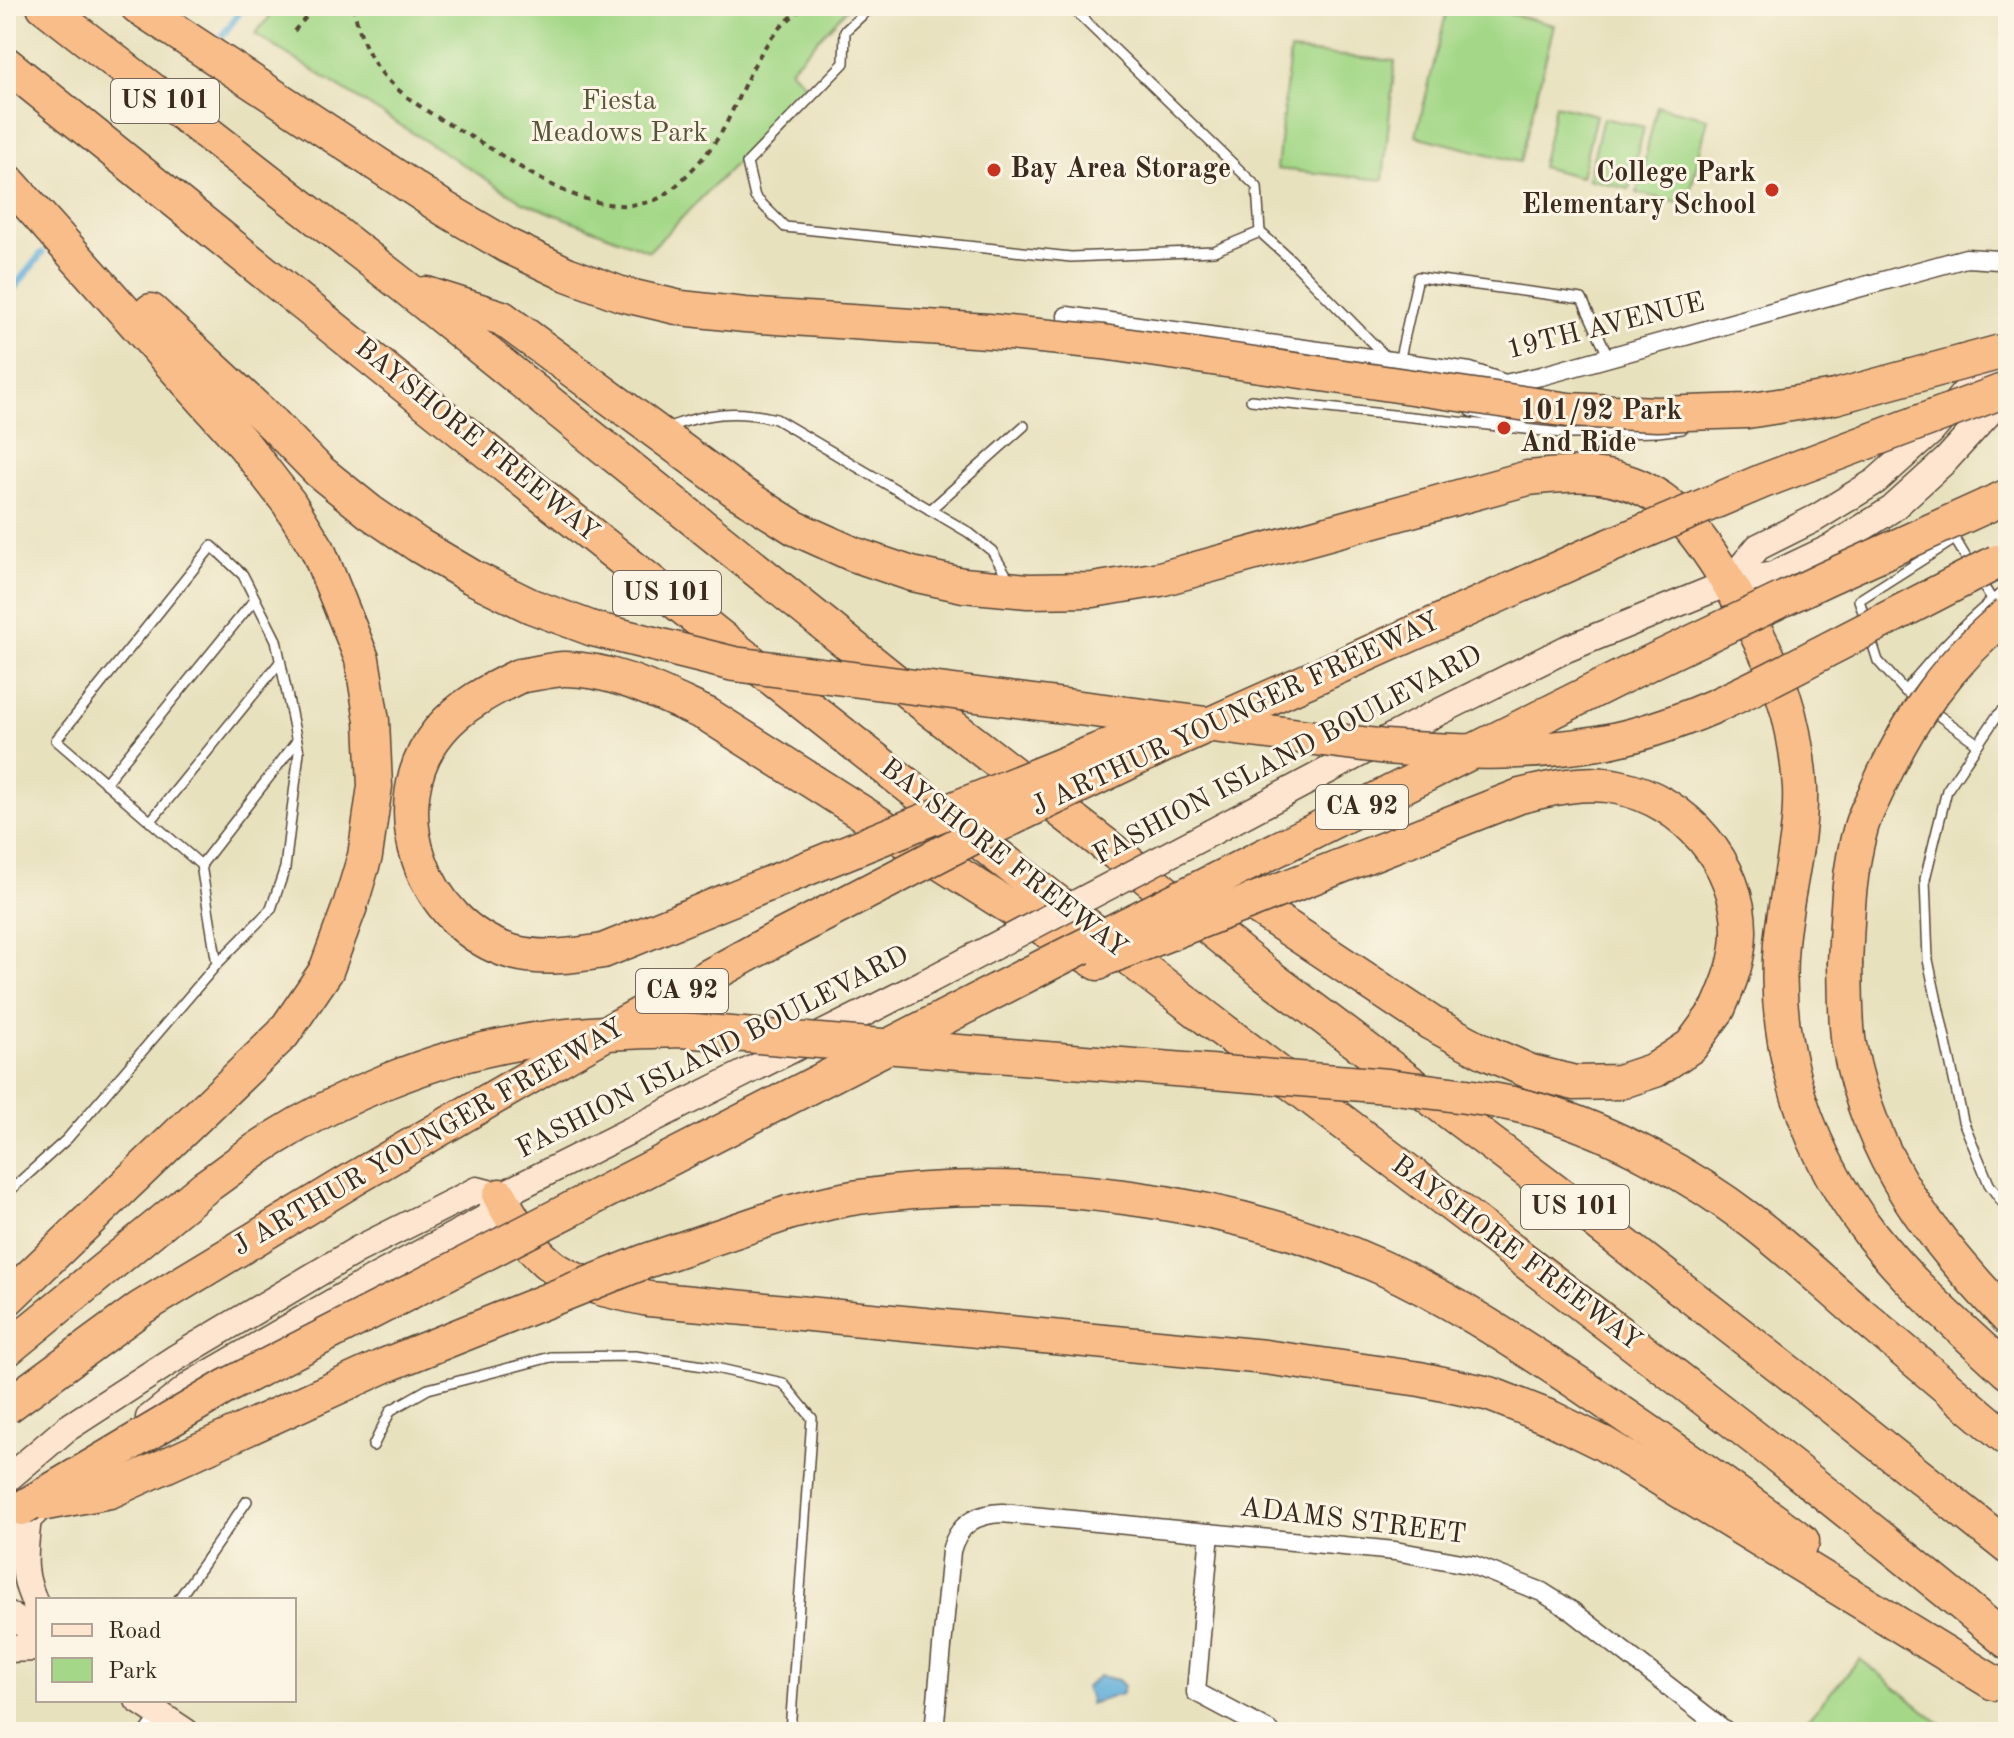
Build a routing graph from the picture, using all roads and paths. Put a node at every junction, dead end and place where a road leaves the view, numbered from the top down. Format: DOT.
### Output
graph roads {
  1 [pos="44,6"];
  2 [pos="137,6"];
  3 [pos="316,6"];
  4 [pos="353,6"];
  5 [pos="806,6"];
  6 [pos="872,6"];
  7 [pos="1070,6"];
  8 [pos="294,31"];
  9 [pos="6,64"];
  10 [pos="7,179"];
  11 [pos="1260,232"];
  12 [pos="2008,265"];
  13 [pos="405,287"];
  14 [pos="1067,316"];
  15 [pos="2008,344"];
  16 [pos="2008,350"];
  17 [pos="1609,358"];
  18 [pos="1395,362"];
  19 [pos="1915,376"];
  20 [pos="2008,390"];
  21 [pos="1251,400"];
  22 [pos="1454,407"];
  23 [pos="1733,423"];
  24 [pos="1024,426"];
  25 [pos="1526,426"];
  26 [pos="1688,428"];
  27 [pos="656,432"];
  28 [pos="2008,496"];
  29 [pos="930,510"];
  30 [pos="2008,556"];
  31 [pos="1728,583"];
  32 [pos="2008,588"];
  33 [pos="1016,590"];
  34 [pos="255,599"];
  35 [pos="2000,607"];
  36 [pos="1395,642"];
  37 [pos="280,662"];
  38 [pos="1905,691"];
  39 [pos="2008,706"];
  40 [pos="297,741"];
  41 [pos="1978,744"];
  42 [pos="105,783"];
  43 [pos="150,822"];
  44 [pos="201,865"];
  45 [pos="1139,871"];
  46 [pos="217,964"];
  47 [pos="1335,1115"];
  48 [pos="723,1133"];
  49 [pos="6,1194"];
  50 [pos="500,1196"];
  51 [pos="2008,1210"];
  52 [pos="6,1300"];
  53 [pos="2008,1318"];
  54 [pos="6,1350"];
  55 [pos="2008,1372"];
  56 [pos="6,1407"];
  57 [pos="2008,1439"];
  58 [pos="373,1446"];
  59 [pos="247,1501"];
  60 [pos="16,1506"];
  61 [pos="1210,1533"];
  62 [pos="6,1540"];
  63 [pos="2008,1547"];
  64 [pos="179,1598"];
  65 [pos="36,1604"];
  66 [pos="6,1613"];
  67 [pos="36,1633"];
  68 [pos="2008,1642"];
  69 [pos="36,1648"];
  70 [pos="6,1649"];
  71 [pos="2001,1688"];
  72 [pos="147,1715"];
  73 [pos="186,1732"];
  74 [pos="790,1732"];
  75 [pos="934,1732"];
  76 [pos="1271,1732"];
  77 [pos="1727,1732"];
  1 -- 13 [label="highway, US 101"];
  2 -- 19 [label="highway, bridge"];
  3 -- 8 [label="path"];
  4 -- 5 [label="path"];
  6 -- 11 [label="lane"];
  7 -- 11 [label="lane"];
  9 -- 47 [label="highway, BAYSHORE FREEWAY / US 101"];
  10 -- 30 [label="highway, bridge"];
  10 -- 52 [label="highway"];
  11 -- 18 [label="lane"];
  12 -- 17 [label="street, 19TH AVENUE"];
  13 -- 27 [label="highway"];
  13 -- 45 [label="highway, US 101"];
  14 -- 18 [label="street, 19TH AVENUE"];
  15 -- 31 [label="main road, FASHION ISLAND BOULEVARD"];
  16 -- 19 [label="highway, bridge"];
  17 -- 18 [label="street, 19TH AVENUE"];
  17 -- 18 [label="lane"];
  19 -- 23 [label="lane, bridge"];
  20 -- 31 [label="main road, FASHION ISLAND BOULEVARD"];
  20 -- 36 [label="highway, J ARTHUR YOUNGER FREEWAY / CA 92, bridge"];
  21 -- 26 [label="lane"];
  22 -- 25 [label="lane"];
  24 -- 29 [label="lane"];
  27 -- 29 [label="lane"];
  27 -- 33 [label="highway"];
  28 -- 48 [label="highway, CA 92, bridge"];
  29 -- 33 [label="lane"];
  31 -- 33 [label="highway"];
  31 -- 50 [label="main road, FASHION ISLAND BOULEVARD, bridge"];
  31 -- 55 [label="highway"];
  32 -- 35 [label="lane"];
  34 -- 37 [label="lane"];
  34 -- 42 [label="lane"];
  34 -- 42 [label="lane"];
  35 -- 38 [label="lane"];
  35 -- 38 [label="lane"];
  35 -- 53 [label="highway, bridge"];
  36 -- 47 [label="highway, bridge"];
  36 -- 56 [label="highway, J ARTHUR YOUNGER FREEWAY / CA 92, bridge"];
  37 -- 40 [label="lane"];
  37 -- 43 [label="lane"];
  38 -- 41 [label="lane"];
  39 -- 41 [label="lane"];
  40 -- 44 [label="lane"];
  40 -- 46 [label="lane"];
  41 -- 51 [label="lane"];
  42 -- 43 [label="lane"];
  43 -- 44 [label="lane"];
  44 -- 46 [label="lane"];
  45 -- 48 [label="highway, bridge"];
  45 -- 63 [label="highway, US 101"];
  46 -- 49 [label="lane"];
  47 -- 68 [label="highway, BAYSHORE FREEWAY / US 101"];
  48 -- 60 [label="highway, CA 92, bridge"];
  50 -- 60 [label="main road, FASHION ISLAND BOULEVARD"];
  50 -- 60 [label="main road, FASHION ISLAND BOULEVARD"];
  50 -- 71 [label="highway"];
  54 -- 57 [label="highway, bridge"];
  58 -- 74 [label="lane"];
  59 -- 64 [label="lane"];
  60 -- 62 [label="main road, FASHION ISLAND BOULEVARD"];
  60 -- 65 [label="main road"];
  60 -- 71 [label="highway, bridge"];
  61 -- 75 [label="street, ADAMS STREET"];
  61 -- 76 [label="street"];
  61 -- 77 [label="street, ADAMS STREET"];
  66 -- 67 [label="main road"];
  69 -- 70 [label="main road"];
  72 -- 73 [label="main road"];
}
